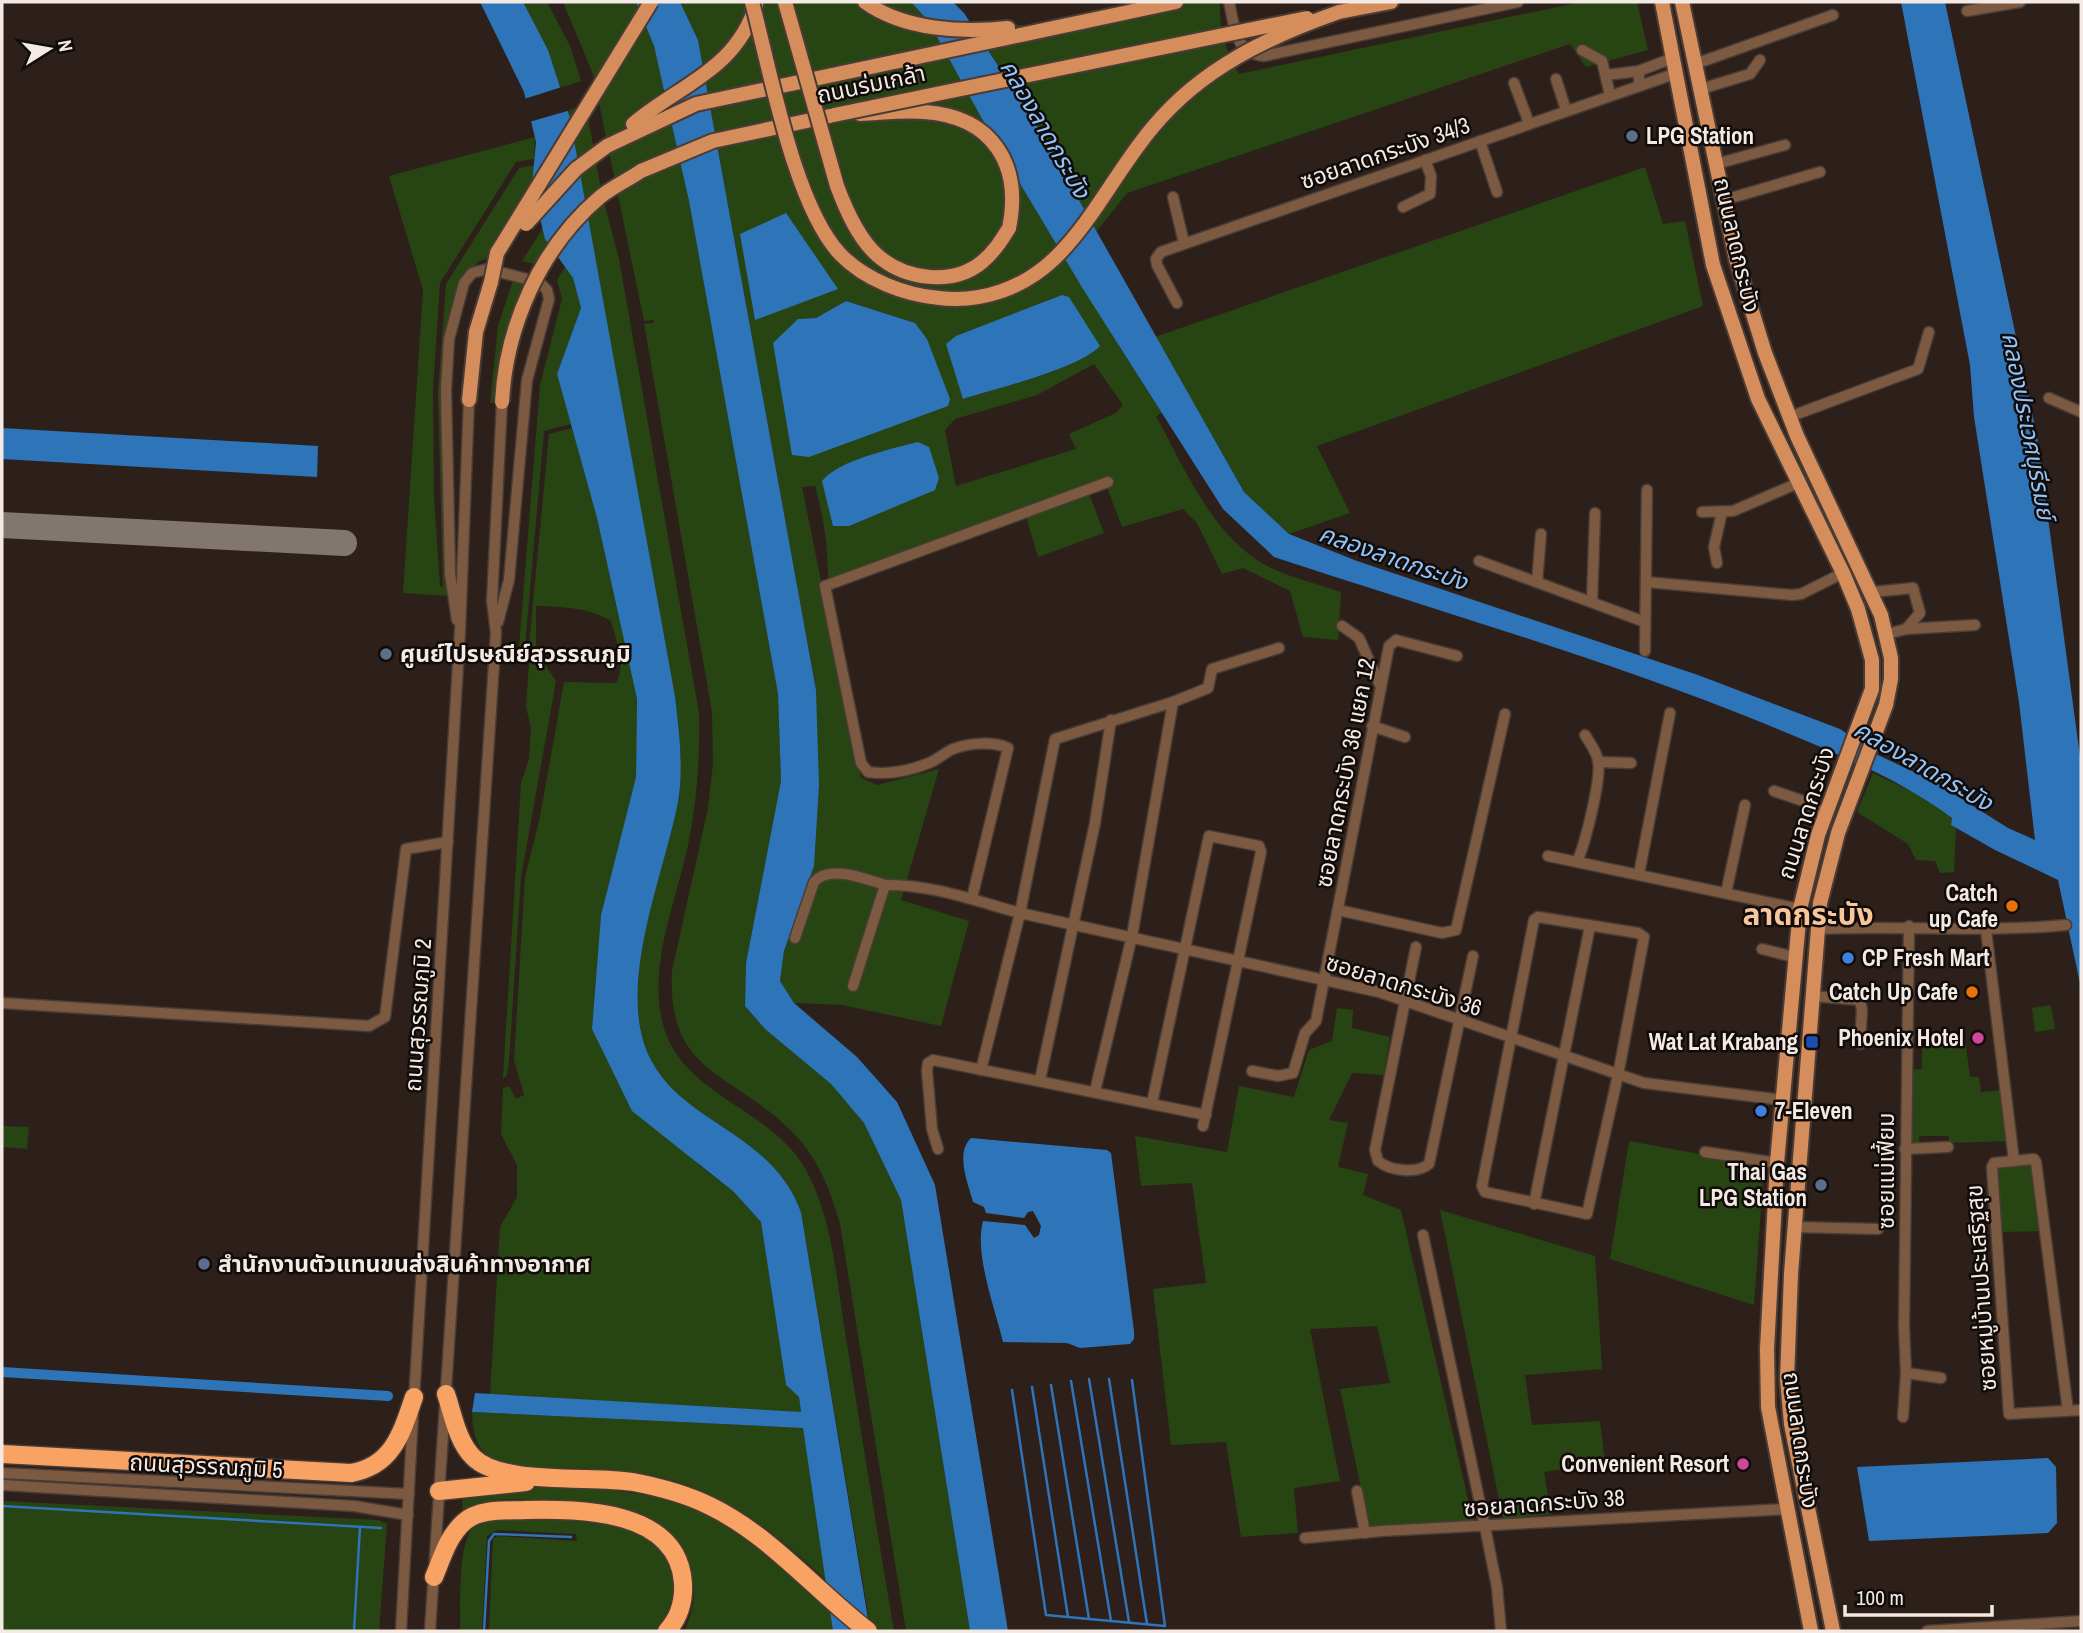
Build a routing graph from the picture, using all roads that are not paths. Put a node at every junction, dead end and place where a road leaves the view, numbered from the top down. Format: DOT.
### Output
graph roads {
  1 [pos="651,2"];
  2 [pos="752,2"];
  3 [pos="757,2"];
  4 [pos="785,2"];
  5 [pos="865,2"];
  6 [pos="881,2"];
  7 [pos="1176,2"];
  8 [pos="1228,2"];
  9 [pos="1391,2"];
  10 [pos="1518,2"];
  11 [pos="1662,2"];
  12 [pos="1682,2"];
  13 [pos="2020,2"];
  14 [pos="1967,11"];
  15 [pos="1339,12"];
  16 [pos="1833,15"];
  17 [pos="901,17"];
  18 [pos="1048,27"];
  19 [pos="1582,50"];
  20 [pos="1760,60"];
  21 [pos="1695,64"];
  22 [pos="1675,65"];
  23 [pos="1640,71"];
  24 [pos="1606,75"];
  25 [pos="1556,79"];
  26 [pos="1514,83"];
  27 [pos="1639,85"];
  28 [pos="1701,89"];
  29 [pos="1610,95"];
  30 [pos="1566,110"];
  31 [pos="834,115"];
  32 [pos="1529,123"];
  33 [pos="1480,141"];
  34 [pos="1785,145"];
  35 [pos="607,146"];
  36 [pos="1425,160"];
  37 [pos="1716,164"];
  38 [pos="1820,172"];
  39 [pos="1497,192"];
  40 [pos="1173,197"];
  41 [pos="1724,200"];
  42 [pos="1403,207"];
  43 [pos="1184,243"];
  44 [pos="1735,259"];
  45 [pos="1713,265"];
  46 [pos="491,282"];
  47 [pos="1177,303"];
  48 [pos="1929,332"];
  49 [pos="2049,398"];
  50 [pos="469,400"];
  51 [pos="502,402"];
  52 [pos="2081,412"];
  53 [pos="1790,417"];
  54 [pos="1108,482"];
  55 [pos="1796,484"];
  56 [pos="1647,489"];
  57 [pos="1702,512"];
  58 [pos="1722,512"];
  59 [pos="1595,513"];
  60 [pos="1541,534"];
  61 [pos="1479,561"];
  62 [pos="1717,563"];
  63 [pos="1843,573"];
  64 [pos="1537,582"];
  65 [pos="1646,582"];
  66 [pos="1872,592"];
  67 [pos="1592,602"];
  68 [pos="1645,622"];
  69 [pos="1975,625"];
  70 [pos="1342,626"];
  71 [pos="1906,629"];
  72 [pos="460,631"];
  73 [pos="496,633"];
  74 [pos="1887,634"];
  75 [pos="1279,648"];
  76 [pos="1645,651"];
  77 [pos="1457,656"];
  78 [pos="1381,686"];
  79 [pos="1173,702"];
  80 [pos="1671,712"];
  81 [pos="1505,714"];
  82 [pos="1111,720"];
  83 [pos="1372,726"];
  84 [pos="1586,736"];
  85 [pos="1405,737"];
  86 [pos="1598,762"];
  87 [pos="1631,763"];
  88 [pos="1774,791"];
  89 [pos="1745,805"];
  90 [pos="1828,810"];
  91 [pos="448,842"];
  92 [pos="1548,856"];
  93 [pos="1577,862"];
  94 [pos="1639,874"];
  95 [pos="885,885"];
  96 [pos="1726,893"];
  97 [pos="972,898"];
  98 [pos="1800,909"];
  99 [pos="1338,910"];
  100 [pos="1020,913"];
  101 [pos="1075,924"];
  102 [pos="2066,925"];
  103 [pos="1590,926"];
  104 [pos="1909,926"];
  105 [pos="1817,929"];
  106 [pos="1986,930"];
  107 [pos="1132,936"];
  108 [pos="795,938"];
  109 [pos="1184,947"];
  110 [pos="1416,947"];
  111 [pos="1762,949"];
  112 [pos="1473,956"];
  113 [pos="1794,957"];
  114 [pos="1239,959"];
  115 [pos="1323,979"];
  116 [pos="853,986"];
  117 [pos="1811,996"];
  118 [pos="1405,1002"];
  119 [pos="2,1003"];
  120 [pos="1458,1020"];
  121 [pos="1511,1038"];
  122 [pos="1860,1044"];
  123 [pos="1564,1056"];
  124 [pos="981,1070"];
  125 [pos="1252,1070"];
  126 [pos="1618,1075"];
  127 [pos="1040,1080"];
  128 [pos="1095,1091"];
  129 [pos="1783,1100"];
  130 [pos="1152,1103"];
  131 [pos="1804,1103"];
  132 [pos="1948,1147"];
  133 [pos="938,1149"];
  134 [pos="1905,1149"];
  135 [pos="1705,1152"];
  136 [pos="2014,1161"];
  137 [pos="1777,1163"];
  138 [pos="1534,1204"];
  139 [pos="1795,1227"];
  140 [pos="1878,1229"];
  141 [pos="1423,1235"];
  142 [pos="1906,1373"];
  143 [pos="1941,1378"];
  144 [pos="446,1394"];
  145 [pos="414,1397"];
  146 [pos="2081,1410"];
  147 [pos="2068,1411"];
  148 [pos="1903,1417"];
  149 [pos="2,1454"];
  150 [pos="2,1473"];
  151 [pos="560,1478"];
  152 [pos="2,1485"];
  153 [pos="439,1491"];
  154 [pos="1357,1491"];
  155 [pos="409,1494"];
  156 [pos="1787,1509"];
  157 [pos="408,1515"];
  158 [pos="1485,1527"];
  159 [pos="1365,1533"];
  160 [pos="1305,1538"];
  161 [pos="1815,1544"];
  162 [pos="1795,1549"];
  163 [pos="434,1577"];
  164 [pos="2081,1621"];
  165 [pos="401,1631"];
  166 [pos="430,1631"];
  167 [pos="667,1631"];
  168 [pos="868,1631"];
  169 [pos="1501,1631"];
  170 [pos="1811,1631"];
  171 [pos="1833,1631"];
  172 [pos="1927,1631"];
  1 -- 46 [label="main road, bridge"];
  2 -- 15 [label="main road, bridge"];
  3 -- 35 [label="main road"];
  4 -- 31 [label="main road, bridge"];
  5 -- 17 [label="main road"];
  6 -- 17 [label="main road"];
  7 -- 18 [label="main road, ถนนร่มเกล้า"];
  8 -- 10 [label="street"];
  9 -- 15 [label="main road, ถนนร่มเกล้า"];
  11 -- 22 [label="main road, ถนนลาดกระบัง"];
  12 -- 21 [label="main road, ถนนลาดกระบัง"];
  13 -- 14 [label="street"];
  15 -- 31 [label="main road, ถนนร่มเกล้า, bridge"];
  16 -- 21 [label="street"];
  17 -- 18 [label="main road"];
  18 -- 35 [label="main road, ถนนร่มเกล้า, bridge"];
  19 -- 24 [label="street"];
  20 -- 28 [label="street"];
  21 -- 28 [label="main road, ถนนลาดกระบัง"];
  22 -- 23 [label="street"];
  22 -- 27 [label="street, ซอยลาดกระบัง 34/3"];
  22 -- 45 [label="main road, ถนนลาดกระบัง"];
  23 -- 24 [label="street"];
  23 -- 27 [label="street"];
  24 -- 29 [label="street"];
  25 -- 30 [label="street"];
  26 -- 32 [label="street"];
  27 -- 29 [label="street, ซอยลาดกระบัง 34/3"];
  28 -- 37 [label="main road, ถนนลาดกระบัง"];
  29 -- 30 [label="street, ซอยลาดกระบัง 34/3"];
  30 -- 32 [label="street, ซอยลาดกระบัง 34/3"];
  31 -- 51 [label="main road, ถนนร่มเกล้า, bridge"];
  32 -- 33 [label="street, ซอยลาดกระบัง 34/3"];
  33 -- 36 [label="street, ซอยลาดกระบัง 34/3"];
  33 -- 39 [label="street"];
  34 -- 37 [label="street"];
  35 -- 46 [label="main road, ถนนร่มเกล้า, bridge"];
  36 -- 42 [label="street"];
  36 -- 43 [label="street, ซอยลาดกระบัง 34/3"];
  37 -- 41 [label="main road, ถนนลาดกระบัง"];
  38 -- 41 [label="street"];
  40 -- 43 [label="street"];
  41 -- 44 [label="main road, ถนนลาดกระบัง"];
  43 -- 47 [label="street, ซอยลาดกระบัง 34/3"];
  44 -- 45 [label="main road"];
  44 -- 53 [label="main road, ถนนลาดกระบัง"];
  45 -- 55 [label="main road, ถนนลาดกระบัง"];
  46 -- 50 [label="main road, ถนนร่มเกล้า"];
  48 -- 53 [label="street"];
  49 -- 52 [label="street"];
  50 -- 72 [label="street, ถนนสุวรรณภูมิ 2"];
  51 -- 73 [label="street"];
  53 -- 66 [label="main road, ถนนลาดกระบัง"];
  54 -- 97 [label="street"];
  55 -- 58 [label="street"];
  55 -- 63 [label="main road, ถนนลาดกระบัง"];
  56 -- 65 [label="street"];
  57 -- 58 [label="street"];
  58 -- 62 [label="street"];
  59 -- 67 [label="street"];
  60 -- 64 [label="street"];
  61 -- 64 [label="street"];
  63 -- 65 [label="street"];
  63 -- 90 [label="main road, ถนนลาดกระบัง"];
  64 -- 67 [label="street"];
  65 -- 68 [label="street"];
  66 -- 71 [label="street"];
  66 -- 74 [label="main road, ถนนลาดกระบัง"];
  67 -- 68 [label="street"];
  68 -- 76 [label="street"];
  69 -- 71 [label="street"];
  70 -- 78 [label="street"];
  71 -- 74 [label="street"];
  72 -- 73 [label="street"];
  72 -- 91 [label="street, ถนนสุวรรณภูมิ 2"];
  73 -- 144 [label="street"];
  74 -- 105 [label="main road, ถนนลาดกระบัง"];
  75 -- 79 [label="street"];
  77 -- 78 [label="street, ซอยลาดกระบัง 36 แยก 12"];
  78 -- 83 [label="street, ซอยลาดกระบัง 36 แยก 12"];
  79 -- 82 [label="street"];
  79 -- 107 [label="street"];
  80 -- 94 [label="street"];
  81 -- 99 [label="street"];
  82 -- 100 [label="street"];
  82 -- 101 [label="street"];
  83 -- 85 [label="street"];
  83 -- 99 [label="street, ซอยลาดกระบัง 36 แยก 12"];
  84 -- 86 [label="street"];
  86 -- 87 [label="street"];
  86 -- 93 [label="street"];
  88 -- 90 [label="street"];
  89 -- 96 [label="street"];
  90 -- 98 [label="main road, ถนนลาดกระบัง"];
  91 -- 119 [label="street"];
  91 -- 145 [label="street, ถนนสุวรรณภูมิ 2"];
  92 -- 93 [label="street"];
  93 -- 94 [label="street"];
  94 -- 96 [label="street"];
  95 -- 97 [label="street, ซอยลาดกระบัง 36"];
  95 -- 108 [label="street, ซอยลาดกระบัง 36"];
  95 -- 116 [label="street"];
  96 -- 98 [label="street"];
  97 -- 100 [label="street, ซอยลาดกระบัง 36"];
  98 -- 113 [label="main road, ถนนลาดกระบัง"];
  99 -- 115 [label="street, ซอยลาดกระบัง 36 แยก 12"];
  100 -- 101 [label="street, ซอยลาดกระบัง 36"];
  100 -- 124 [label="street"];
  101 -- 107 [label="street, ซอยลาดกระบัง 36"];
  101 -- 127 [label="street"];
  102 -- 106 [label="street"];
  103 -- 121 [label="street"];
  103 -- 123 [label="street"];
  103 -- 126 [label="street"];
  104 -- 105 [label="street"];
  104 -- 106 [label="street"];
  104 -- 134 [label="street, ซอยแม่เฟี้ยม"];
  105 -- 117 [label="main road, ถนนลาดกระบัง"];
  106 -- 136 [label="street"];
  107 -- 109 [label="street, ซอยลาดกระบัง 36"];
  107 -- 128 [label="street"];
  109 -- 114 [label="street, ซอยลาดกระบัง 36"];
  109 -- 114 [label="street"];
  109 -- 130 [label="street"];
  110 -- 118 [label="street"];
  111 -- 113 [label="street"];
  112 -- 120 [label="street"];
  113 -- 129 [label="main road, ถนนลาดกระบัง"];
  114 -- 115 [label="street, ซอยลาดกระบัง 36"];
  114 -- 130 [label="street"];
  115 -- 118 [label="street, ซอยลาดกระบัง 36"];
  115 -- 125 [label="street, ซอยลาดกระบัง 36 แยก 12"];
  117 -- 122 [label="street"];
  117 -- 131 [label="main road, ถนนลาดกระบัง"];
  118 -- 120 [label="street, ซอยลาดกระบัง 36"];
  118 -- 120 [label="street"];
  120 -- 121 [label="street, ซอยลาดกระบัง 36"];
  121 -- 123 [label="street, ซอยลาดกระบัง 36"];
  121 -- 138 [label="street"];
  123 -- 126 [label="street, ซอยลาดกระบัง 36"];
  123 -- 138 [label="street"];
  124 -- 127 [label="street"];
  124 -- 133 [label="street"];
  126 -- 129 [label="street, ซอยลาดกระบัง 36"];
  126 -- 138 [label="street"];
  127 -- 128 [label="street"];
  128 -- 130 [label="street"];
  129 -- 131 [label="main road"];
  129 -- 137 [label="main road, ถนนลาดกระบัง"];
  131 -- 139 [label="main road, ถนนลาดกระบัง"];
  132 -- 134 [label="street"];
  134 -- 142 [label="street, ซอยแม่เฟี้ยม"];
  135 -- 137 [label="street"];
  136 -- 147 [label="street"];
  136 -- 147 [label="street, ซอยหมู่บ้านประเสริฐสุข"];
  137 -- 156 [label="main road, ถนนลาดกระบัง"];
  139 -- 140 [label="street"];
  139 -- 161 [label="main road, ถนนลาดกระบัง"];
  141 -- 158 [label="street"];
  142 -- 143 [label="street"];
  142 -- 148 [label="street, ซอยแม่เฟี้ยม"];
  144 -- 151 [label="highway"];
  144 -- 153 [label="street"];
  145 -- 149 [label="highway"];
  145 -- 155 [label="street, ถนนสุวรรณภูมิ 2"];
  146 -- 147 [label="street, ซอยหมู่บ้านประเสริฐสุข"];
  150 -- 155 [label="street, ถนนสุวรรณภูมิ 5"];
  151 -- 153 [label="highway"];
  151 -- 168 [label="highway"];
  152 -- 157 [label="street, ถนนสุวรรณภูมิ 5"];
  153 -- 163 [label="street"];
  154 -- 159 [label="street"];
  155 -- 157 [label="street, ถนนสุวรรณภูมิ 2"];
  156 -- 158 [label="street, ซอยลาดกระบัง 38"];
  156 -- 162 [label="main road, ถนนลาดกระบัง"];
  157 -- 165 [label="street, ถนนสุวรรณภูมิ 2"];
  158 -- 159 [label="street, ซอยลาดกระบัง 38"];
  158 -- 169 [label="street"];
  159 -- 160 [label="street, ซอยลาดกระบัง 38"];
  161 -- 162 [label="main road"];
  161 -- 171 [label="main road, ถนนลาดกระบัง"];
  162 -- 170 [label="main road, ถนนลาดกระบัง"];
  163 -- 166 [label="street"];
  163 -- 167 [label="highway"];
  164 -- 172 [label="street"];
}
